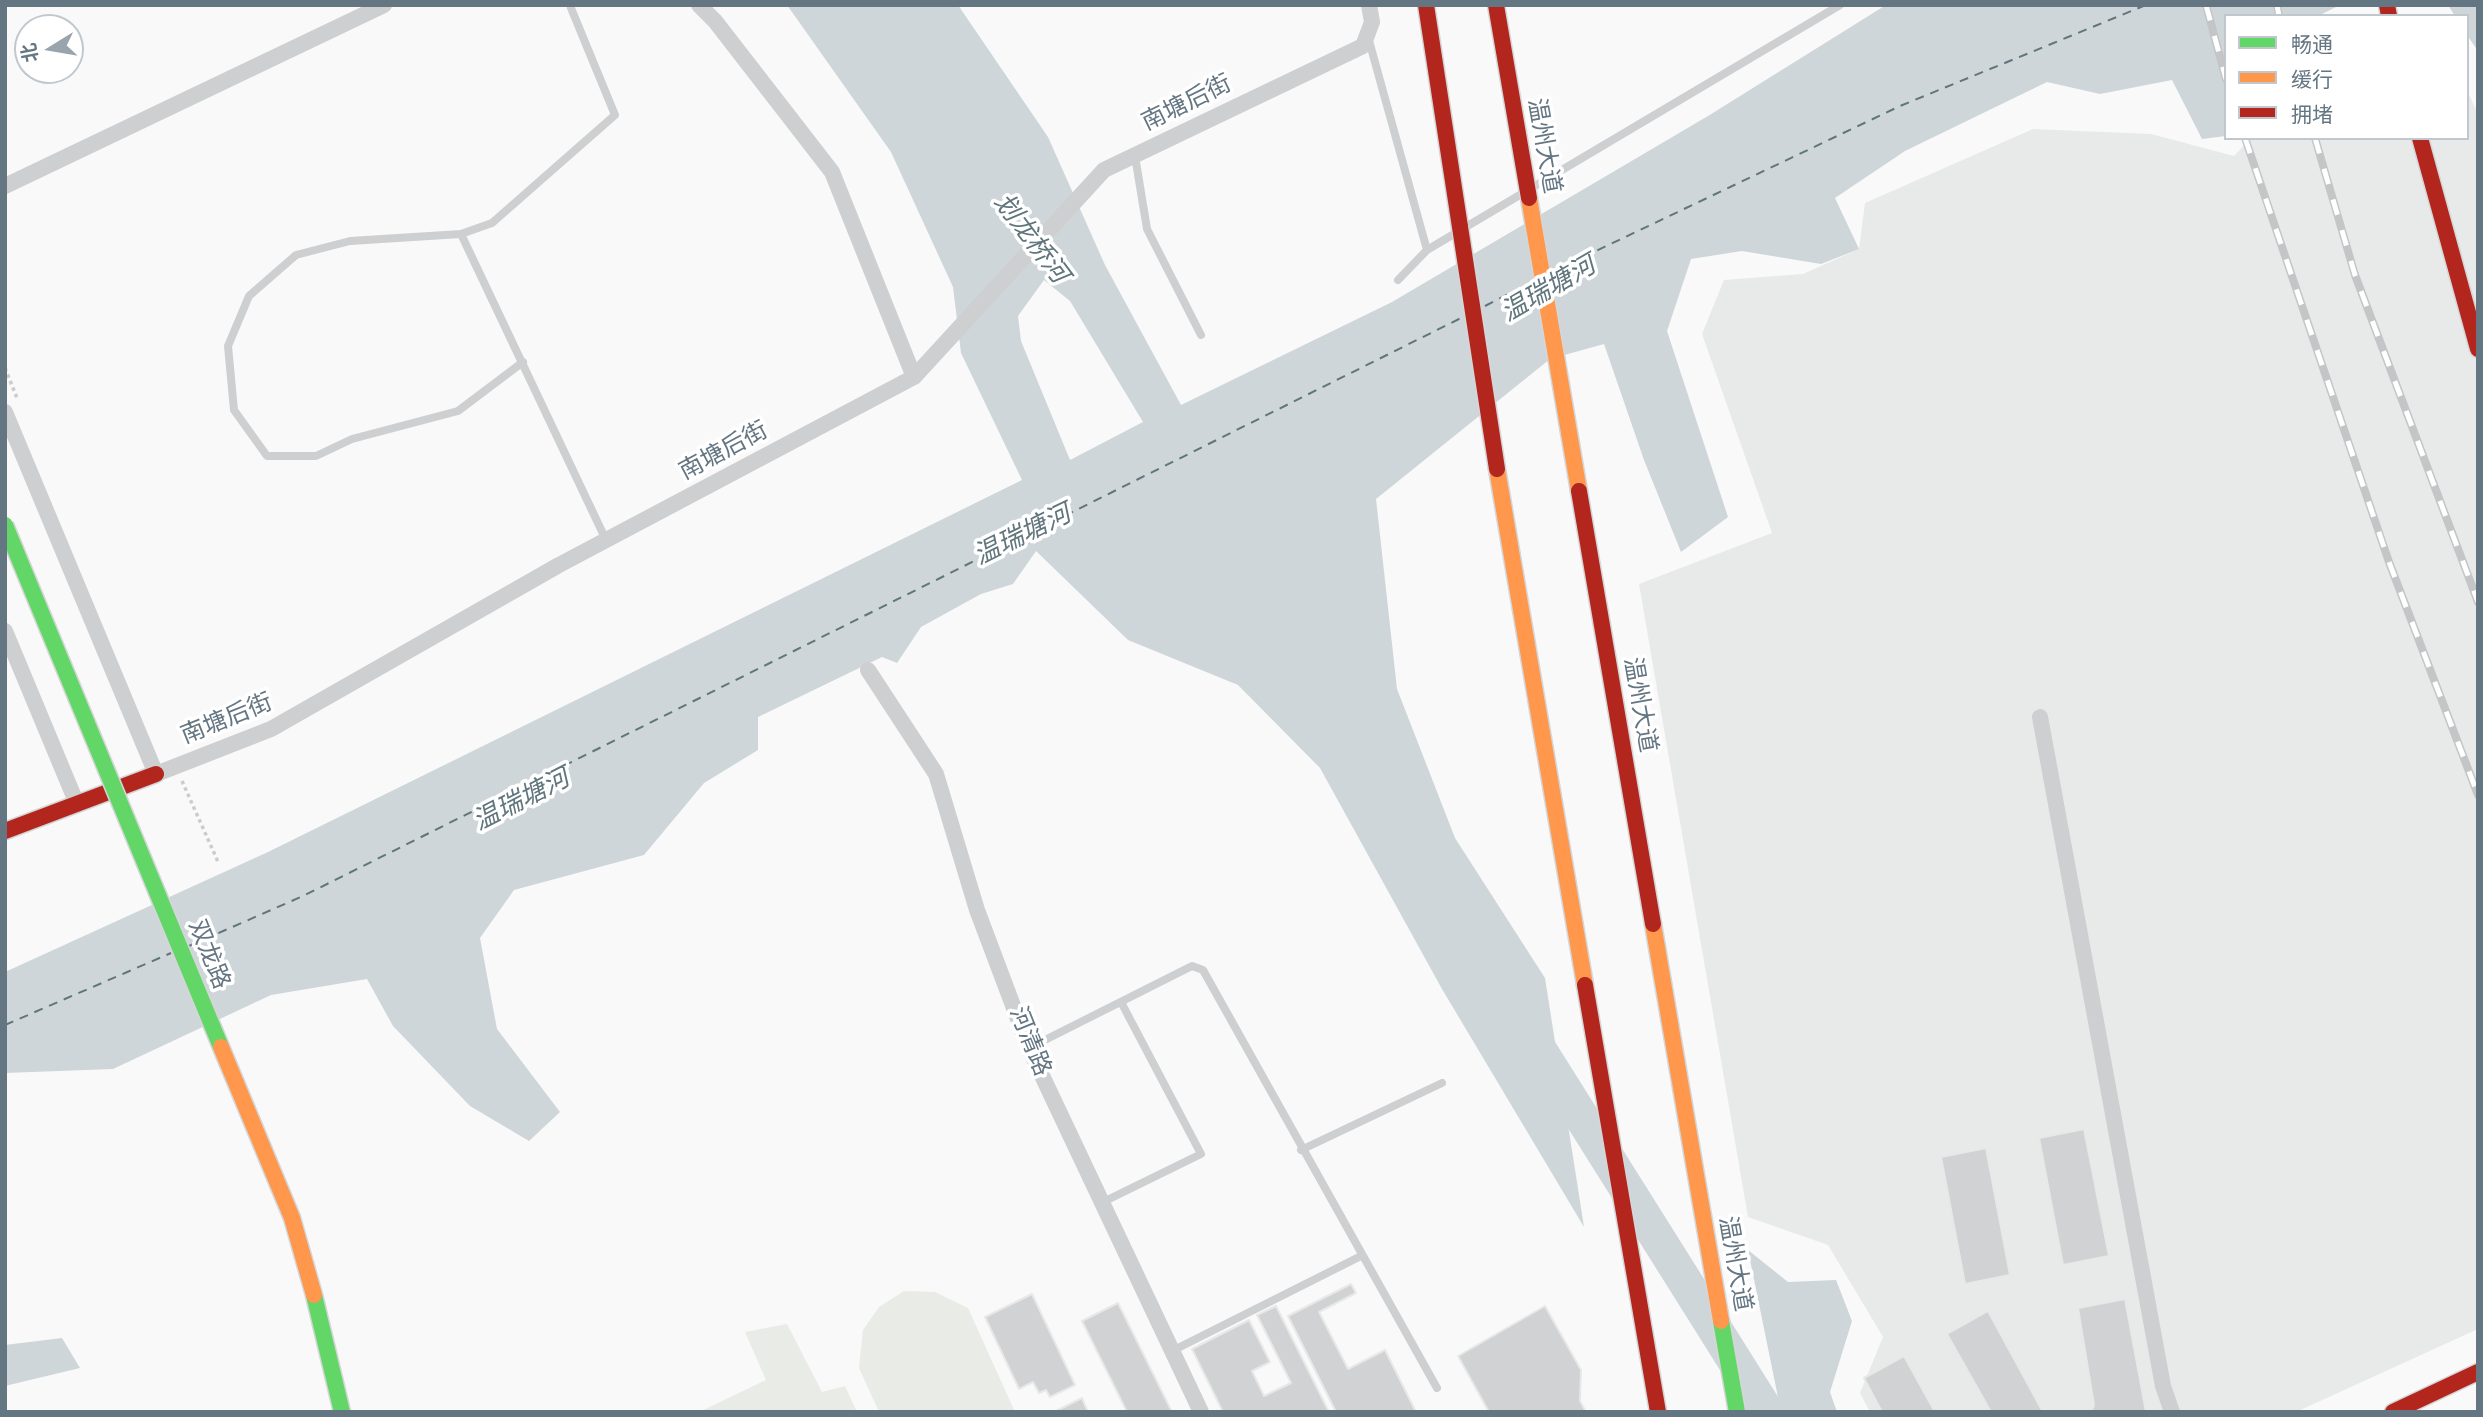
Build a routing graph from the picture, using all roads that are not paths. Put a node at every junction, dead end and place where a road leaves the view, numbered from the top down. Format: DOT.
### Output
graph roads {
  1 [pos="384,5"];
  2 [pos="699,5"];
  3 [pos="1369,5"];
  4 [pos="1426,5"];
  5 [pos="1496,5"];
  6 [pos="1840,5"];
  7 [pos="570,8"];
  8 [pos="1367,35"];
  9 [pos="2421,140"];
  10 [pos="1135,155"];
  11 [pos="5,186"];
  12 [pos="461,234"];
  13 [pos="1427,250"];
  14 [pos="1398,280"];
  15 [pos="1201,335"];
  16 [pos="2478,349"];
  17 [pos="523,362"];
  18 [pos="914,377"];
  19 [pos="5,412"];
  20 [pos="5,525"];
  21 [pos="606,540"];
  22 [pos="5,631"];
  23 [pos="868,670"];
  24 [pos="2040,717"];
  25 [pos="156,774"];
  26 [pos="77,804"];
  27 [pos="5,831"];
  28 [pos="1121,1002"];
  29 [pos="1029,1048"];
  30 [pos="1442,1083"];
  31 [pos="1301,1150"];
  32 [pos="1101,1203"];
  33 [pos="1361,1256"];
  34 [pos="1172,1351"];
  35 [pos="2478,1372"];
  36 [pos="1437,1388"];
  37 [pos="342,1412"];
  38 [pos="1201,1412"];
  39 [pos="1658,1412"];
  40 [pos="1737,1412"];
  41 [pos="2172,1412"];
  42 [pos="2393,1412"];
  1 -- 11 [label="street"];
  2 -- 18 [label="street"];
  3 -- 8 [label="street"];
  4 -- 39 [label="main road, bridge"];
  5 -- 40 [label="main road, 温州大道, bridge"];
  6 -- 13 [label="lane"];
  7 -- 12 [label="lane"];
  8 -- 10 [label="street, 南塘后街"];
  8 -- 13 [label="lane"];
  9 -- 16 [label="main road"];
  10 -- 15 [label="lane"];
  10 -- 18 [label="street, 南塘后街"];
  12 -- 17 [label="lane"];
  12 -- 17 [label="lane"];
  13 -- 14 [label="lane"];
  17 -- 21 [label="lane"];
  18 -- 21 [label="street, 南塘后街"];
  19 -- 25 [label="street"];
  20 -- 37 [label="main road, 双龙路, bridge"];
  21 -- 25 [label="street, 南塘后街"];
  22 -- 26 [label="street"];
  23 -- 29 [label="street, 河清路"];
  24 -- 41 [label="street"];
  25 -- 26 [label="main road, 南塘后街"];
  26 -- 27 [label="main road, 南塘后街"];
  28 -- 29 [label="lane"];
  28 -- 31 [label="lane"];
  28 -- 32 [label="lane"];
  29 -- 32 [label="street, 河清路"];
  30 -- 31 [label="lane"];
  31 -- 33 [label="lane"];
  32 -- 34 [label="street, 河清路"];
  33 -- 34 [label="lane"];
  33 -- 36 [label="lane"];
  34 -- 38 [label="street, 河清路"];
  35 -- 42 [label="main road"];
}
